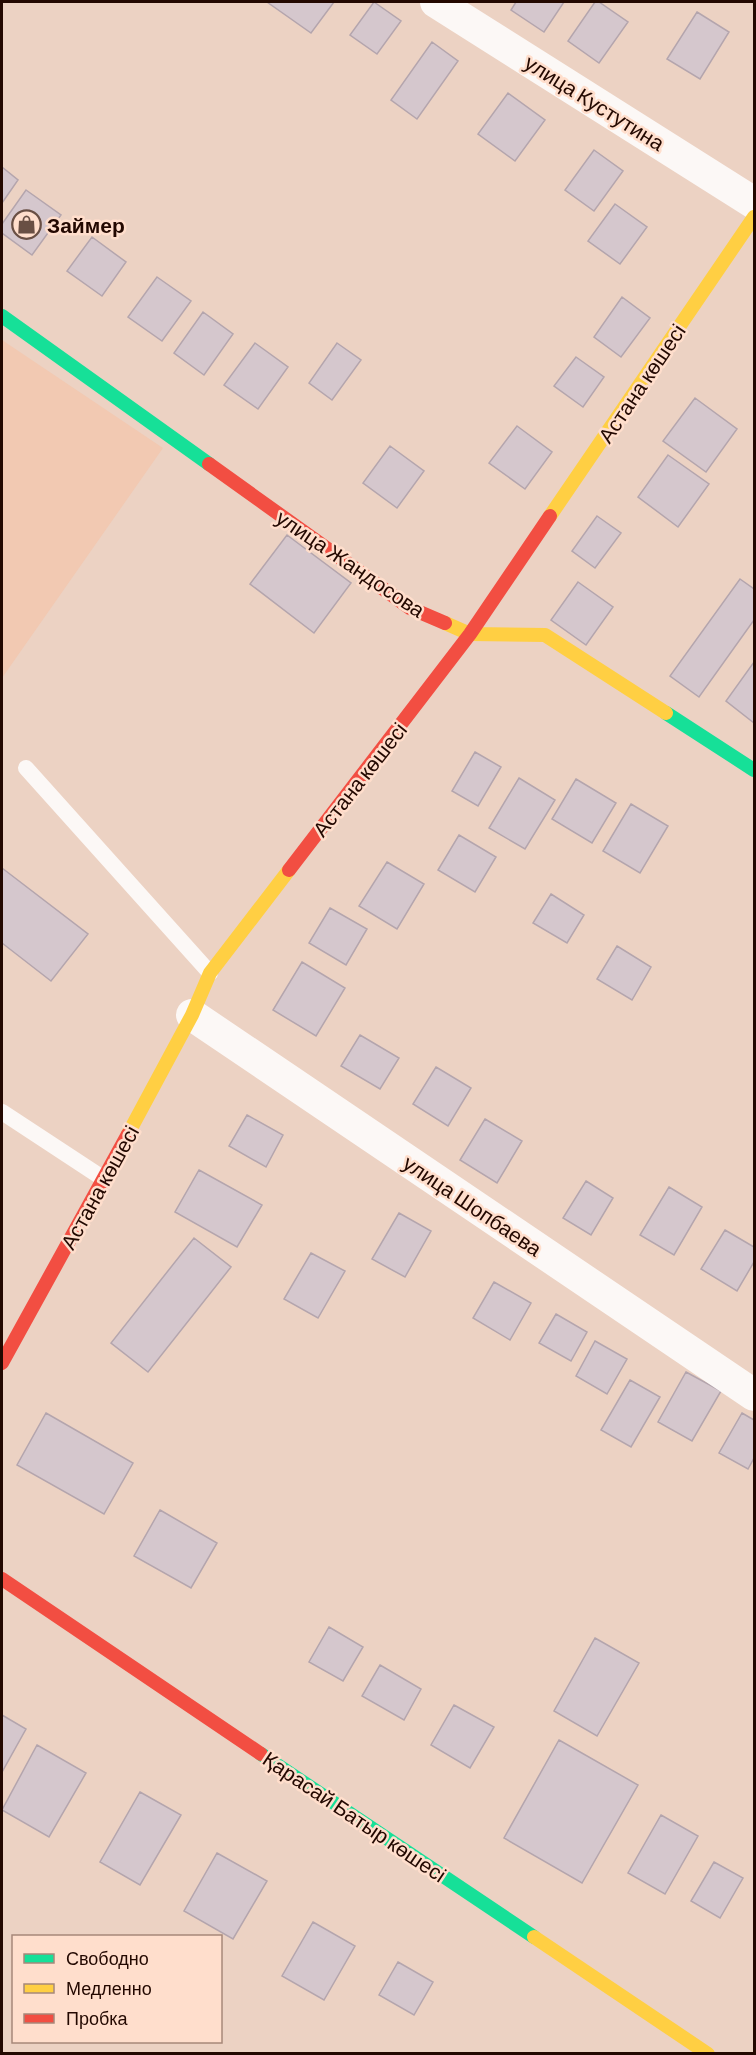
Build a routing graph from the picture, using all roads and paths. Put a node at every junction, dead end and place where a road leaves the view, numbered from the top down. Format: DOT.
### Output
graph roads {
  1 [pos="436,2"];
  2 [pos="754,203"];
  3 [pos="754,217"];
  4 [pos="2,316"];
  5 [pos="470,634"];
  6 [pos="26,768"];
  7 [pos="754,770"];
  8 [pos="210,973"];
  9 [pos="192,1015"];
  10 [pos="2,1112"];
  11 [pos="104,1179"];
  12 [pos="2,1363"];
  13 [pos="754,1395"];
  14 [pos="2,1579"];
  15 [pos="708,2054"];
  1 -- 2 [label="street, улица Кустутина"];
  3 -- 5 [label="street, Астана көшесі"];
  4 -- 5 [label="street, улица Жандосова"];
  5 -- 7 [label="street, улица Жандосова"];
  5 -- 8 [label="street, Астана көшесі"];
  6 -- 8 [label="lane"];
  8 -- 9 [label="street, Астана көшесі"];
  9 -- 11 [label="street, Астана көшесі"];
  9 -- 13 [label="street, улица Шопбаева"];
  10 -- 11 [label="lane"];
  11 -- 12 [label="street, Астана көшесі"];
  14 -- 15 [label="street, Қарасай Батыр көшесі"];
}
